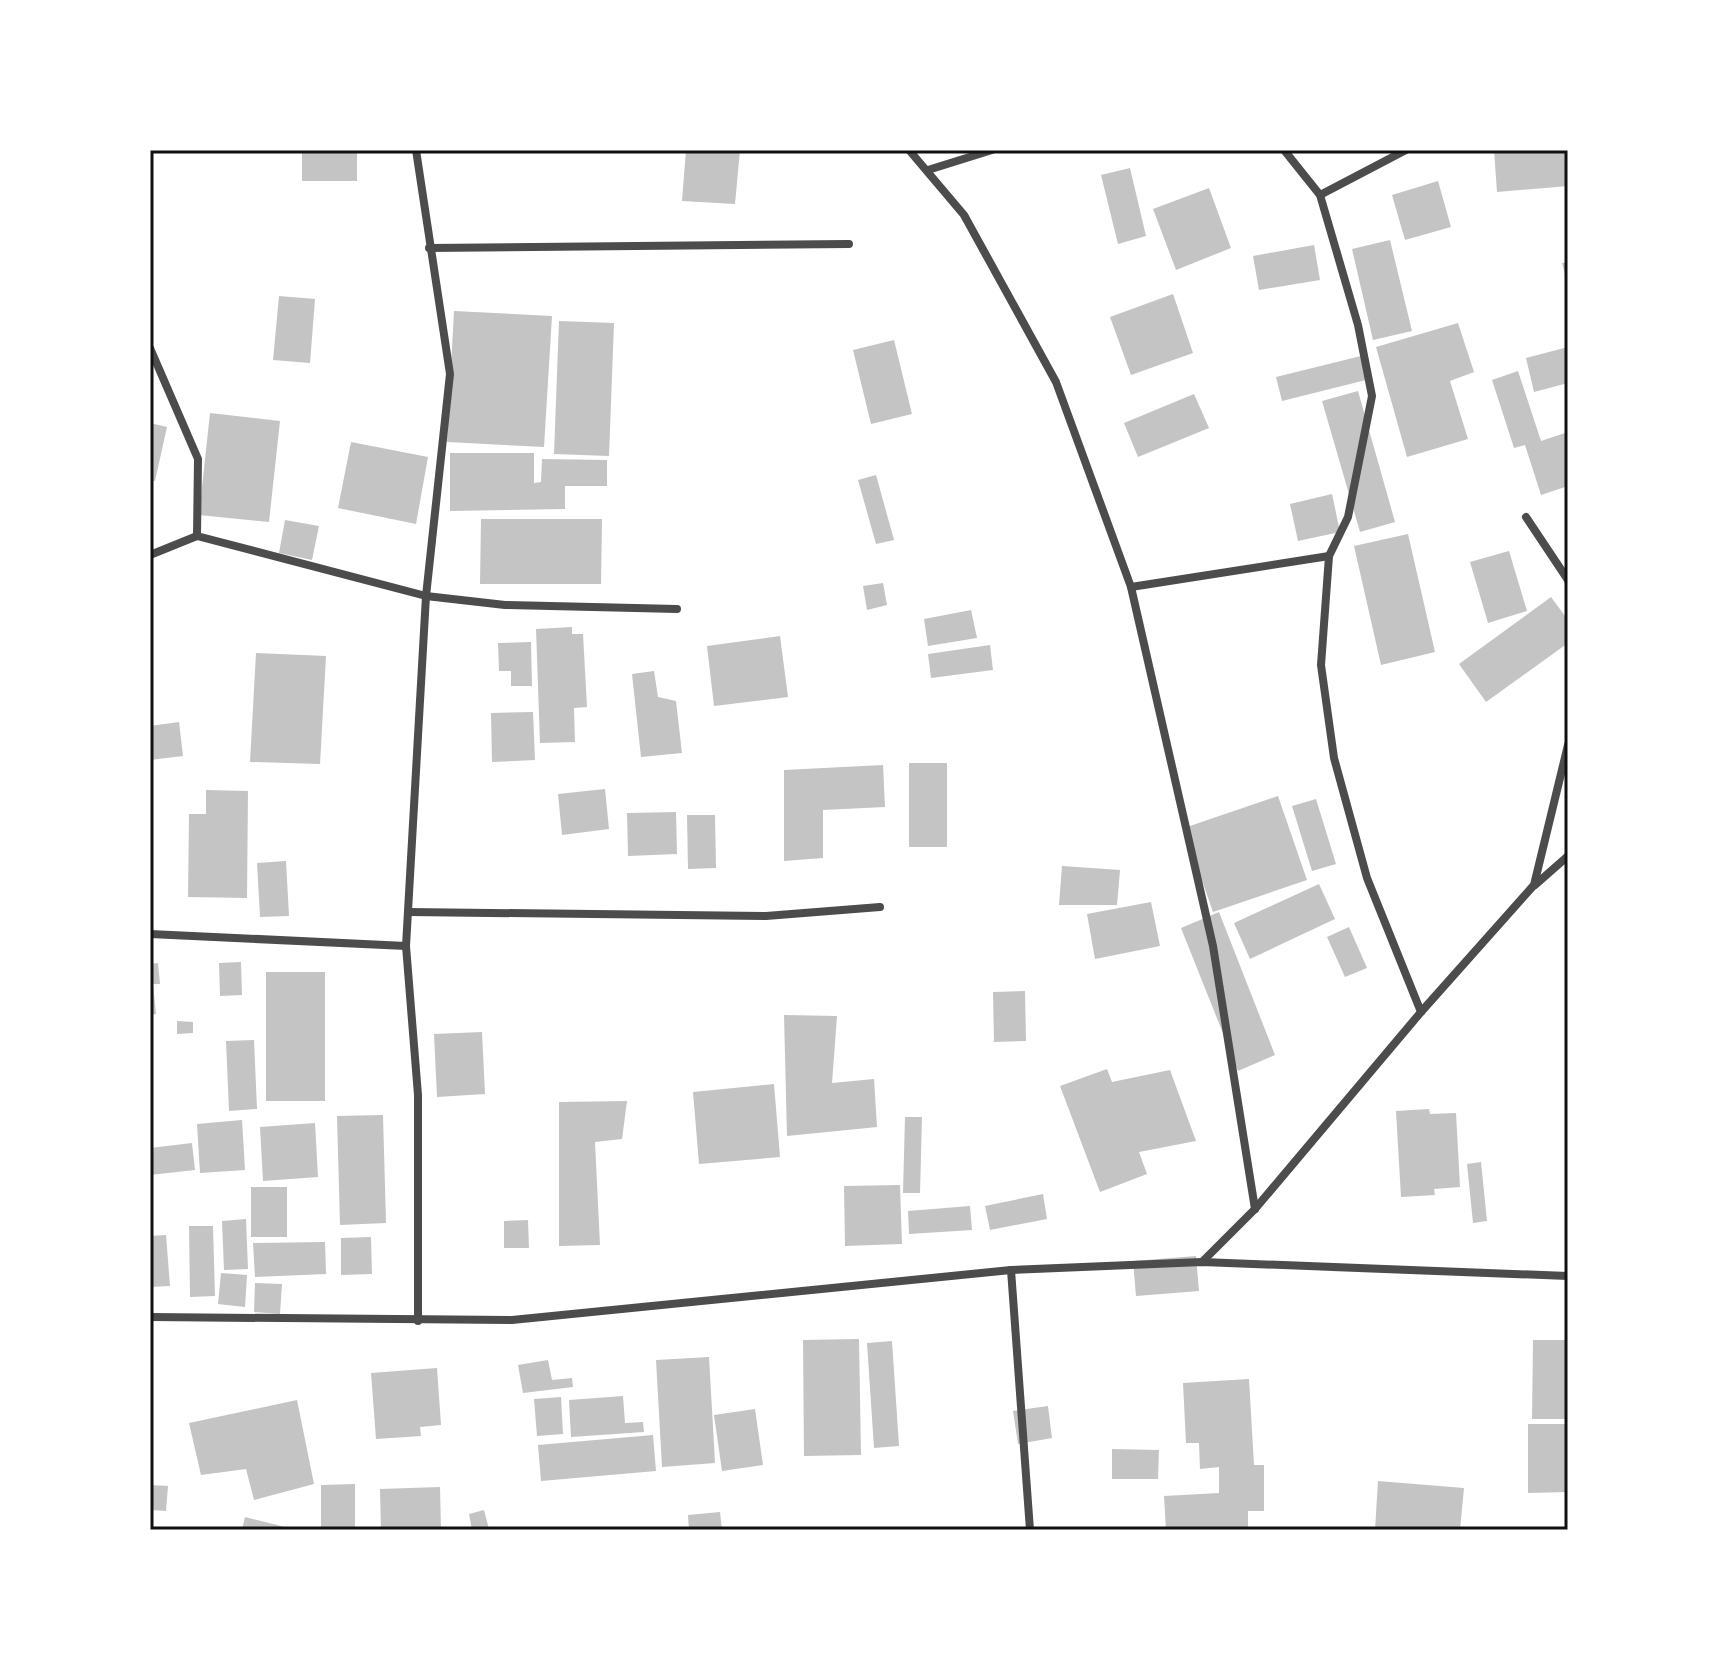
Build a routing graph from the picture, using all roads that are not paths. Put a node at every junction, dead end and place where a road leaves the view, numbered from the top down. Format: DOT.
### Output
graph roads {
  1 [pos="416,150"];
  2 [pos="909,150"];
  3 [pos="992,150"];
  4 [pos="1284,150"];
  5 [pos="1406,150"];
  6 [pos="928,170"];
  7 [pos="1320,195"];
  8 [pos="849,244"];
  9 [pos="429,248"];
  10 [pos="150,348"];
  11 [pos="1526,517"];
  12 [pos="197,536"];
  13 [pos="150,555"];
  14 [pos="1329,556"];
  15 [pos="1568,580"];
  16 [pos="1131,587"];
  17 [pos="426,596"];
  18 [pos="677,609"];
  19 [pos="1568,745"];
  20 [pos="1568,856"];
  21 [pos="1534,885"];
  22 [pos="880,907"];
  23 [pos="409,912"];
  24 [pos="150,934"];
  25 [pos="406,946"];
  26 [pos="1421,1012"];
  27 [pos="1255,1209"];
  28 [pos="1202,1262"];
  29 [pos="1011,1270"];
  30 [pos="1568,1276"];
  31 [pos="150,1317"];
  32 [pos="418,1321"];
  33 [pos="1030,1530"];
  1 -- 9 [label="street"];
  2 -- 6 [label="street"];
  3 -- 6 [label="street"];
  4 -- 7 [label="street"];
  5 -- 7 [label="street"];
  6 -- 16 [label="street"];
  7 -- 14 [label="street"];
  8 -- 9 [label="street"];
  9 -- 17 [label="street"];
  10 -- 12 [label="street"];
  11 -- 15 [label="street"];
  12 -- 13 [label="street"];
  12 -- 17 [label="street"];
  14 -- 16 [label="street"];
  14 -- 26 [label="street"];
  16 -- 27 [label="street"];
  17 -- 18 [label="street"];
  17 -- 23 [label="street"];
  19 -- 21 [label="street"];
  20 -- 21 [label="street"];
  21 -- 26 [label="street"];
  22 -- 23 [label="street"];
  23 -- 25 [label="street"];
  24 -- 25 [label="street"];
  25 -- 32 [label="street"];
  26 -- 27 [label="street"];
  27 -- 28 [label="street"];
  28 -- 29 [label="street"];
  28 -- 30 [label="street"];
  29 -- 32 [label="street"];
  29 -- 33 [label="street"];
  31 -- 32 [label="street"];
}
